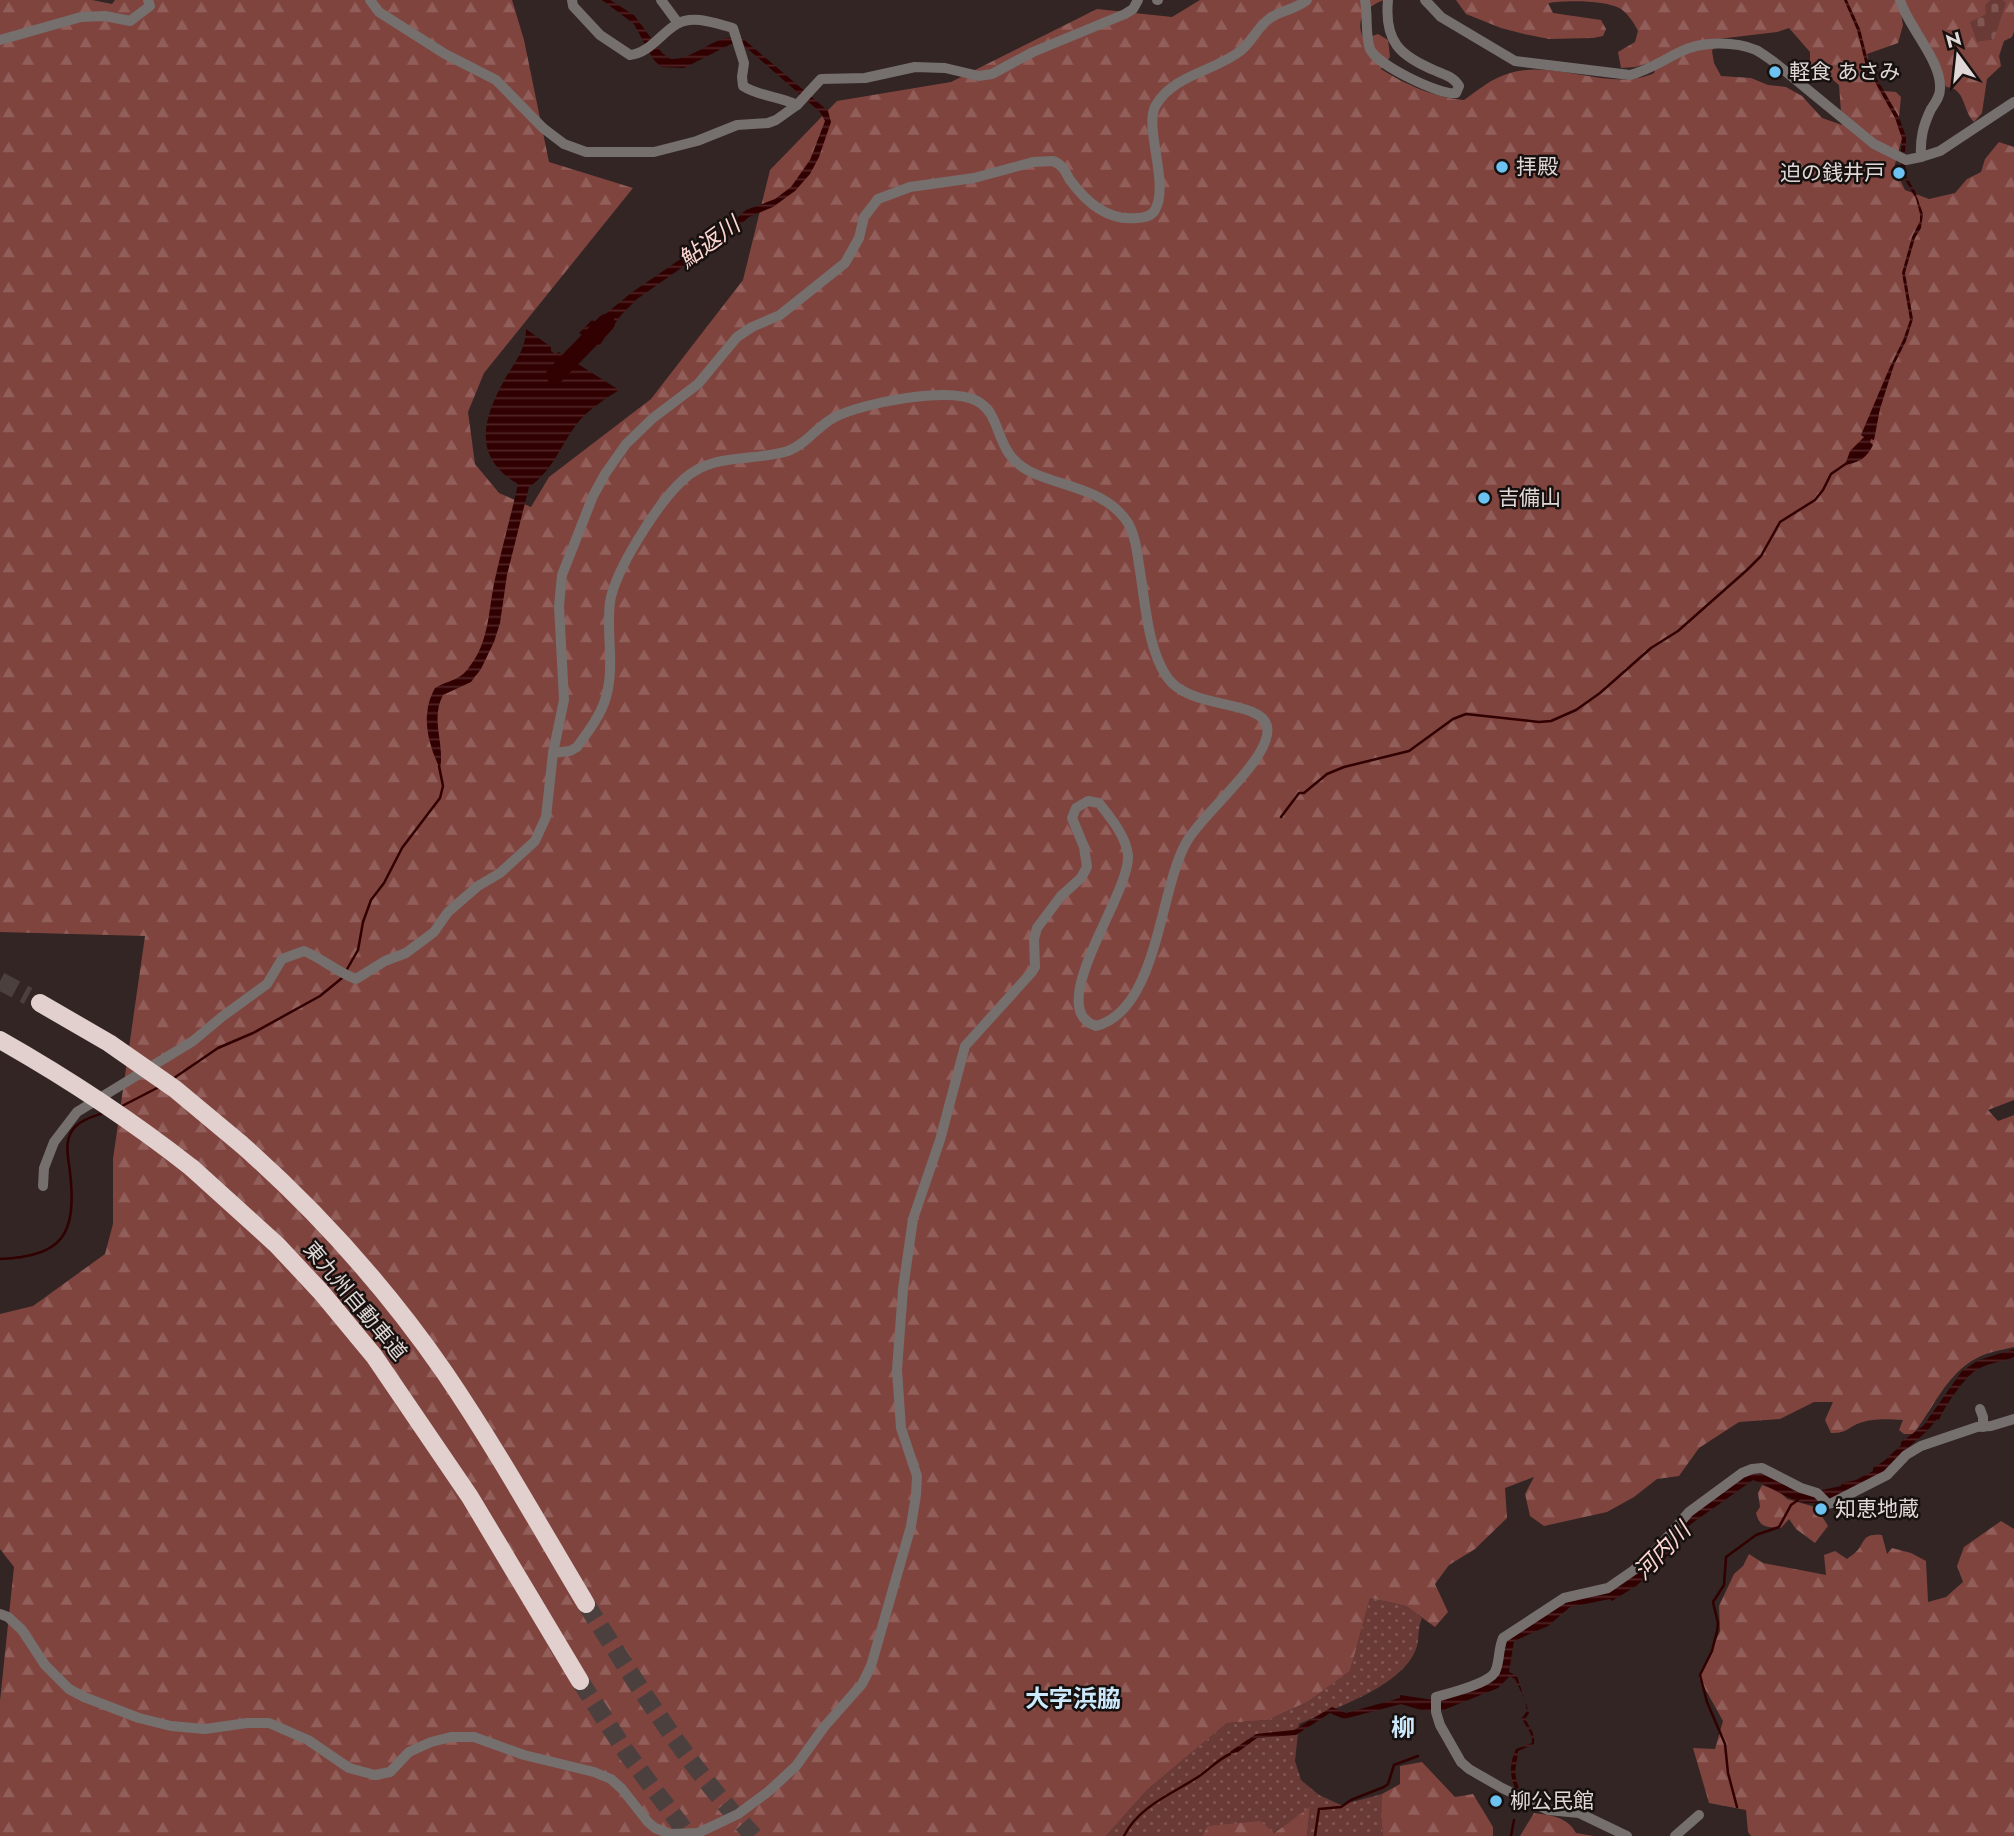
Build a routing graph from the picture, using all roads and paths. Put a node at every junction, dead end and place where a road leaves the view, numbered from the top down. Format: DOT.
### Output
graph roads {
  1 [pos="148,0"];
  2 [pos="370,0"];
  3 [pos="572,0"];
  4 [pos="662,0"];
  5 [pos="1138,0"];
  6 [pos="1307,0"];
  7 [pos="1365,0"];
  8 [pos="1388,0"];
  9 [pos="1425,0"];
  10 [pos="1900,0"];
  11 [pos="678,23"];
  12 [pos="0,40"];
  13 [pos="803,99"];
  14 [pos="2014,102"];
  15 [pos="1921,157"];
  16 [pos="553,753"];
  17 [pos="34,1000"];
  18 [pos="0,1040"];
  19 [pos="43,1186"];
  20 [pos="1980,1409"];
  21 [pos="2014,1419"];
  22 [pos="1983,1427"];
  23 [pos="586,1604"];
  24 [pos="0,1614"];
  25 [pos="580,1681"];
  26 [pos="1699,1815"];
  27 [pos="1628,1836"];
  28 [pos="1675,1836"];
  1 -- 12 [label="street"];
  2 -- 13 [label="street"];
  3 -- 11 [label="street"];
  4 -- 11 [label="street"];
  5 -- 13 [label="street"];
  6 -- 16 [label="street"];
  7 -- 8 [label="street"];
  9 -- 15 [label="street"];
  10 -- 15 [label="street"];
  11 -- 13 [label="street"];
  14 -- 15 [label="street"];
  16 -- 19 [label="street"];
  16 -- 24 [label="street"];
  17 -- 23 [label="highway, 東九州自動車道, bridge"];
  18 -- 25 [label="highway, 東九州自動車道, bridge"];
  20 -- 22 [label="street"];
  21 -- 22 [label="street"];
  22 -- 27 [label="street"];
  26 -- 28 [label="street"];
}
